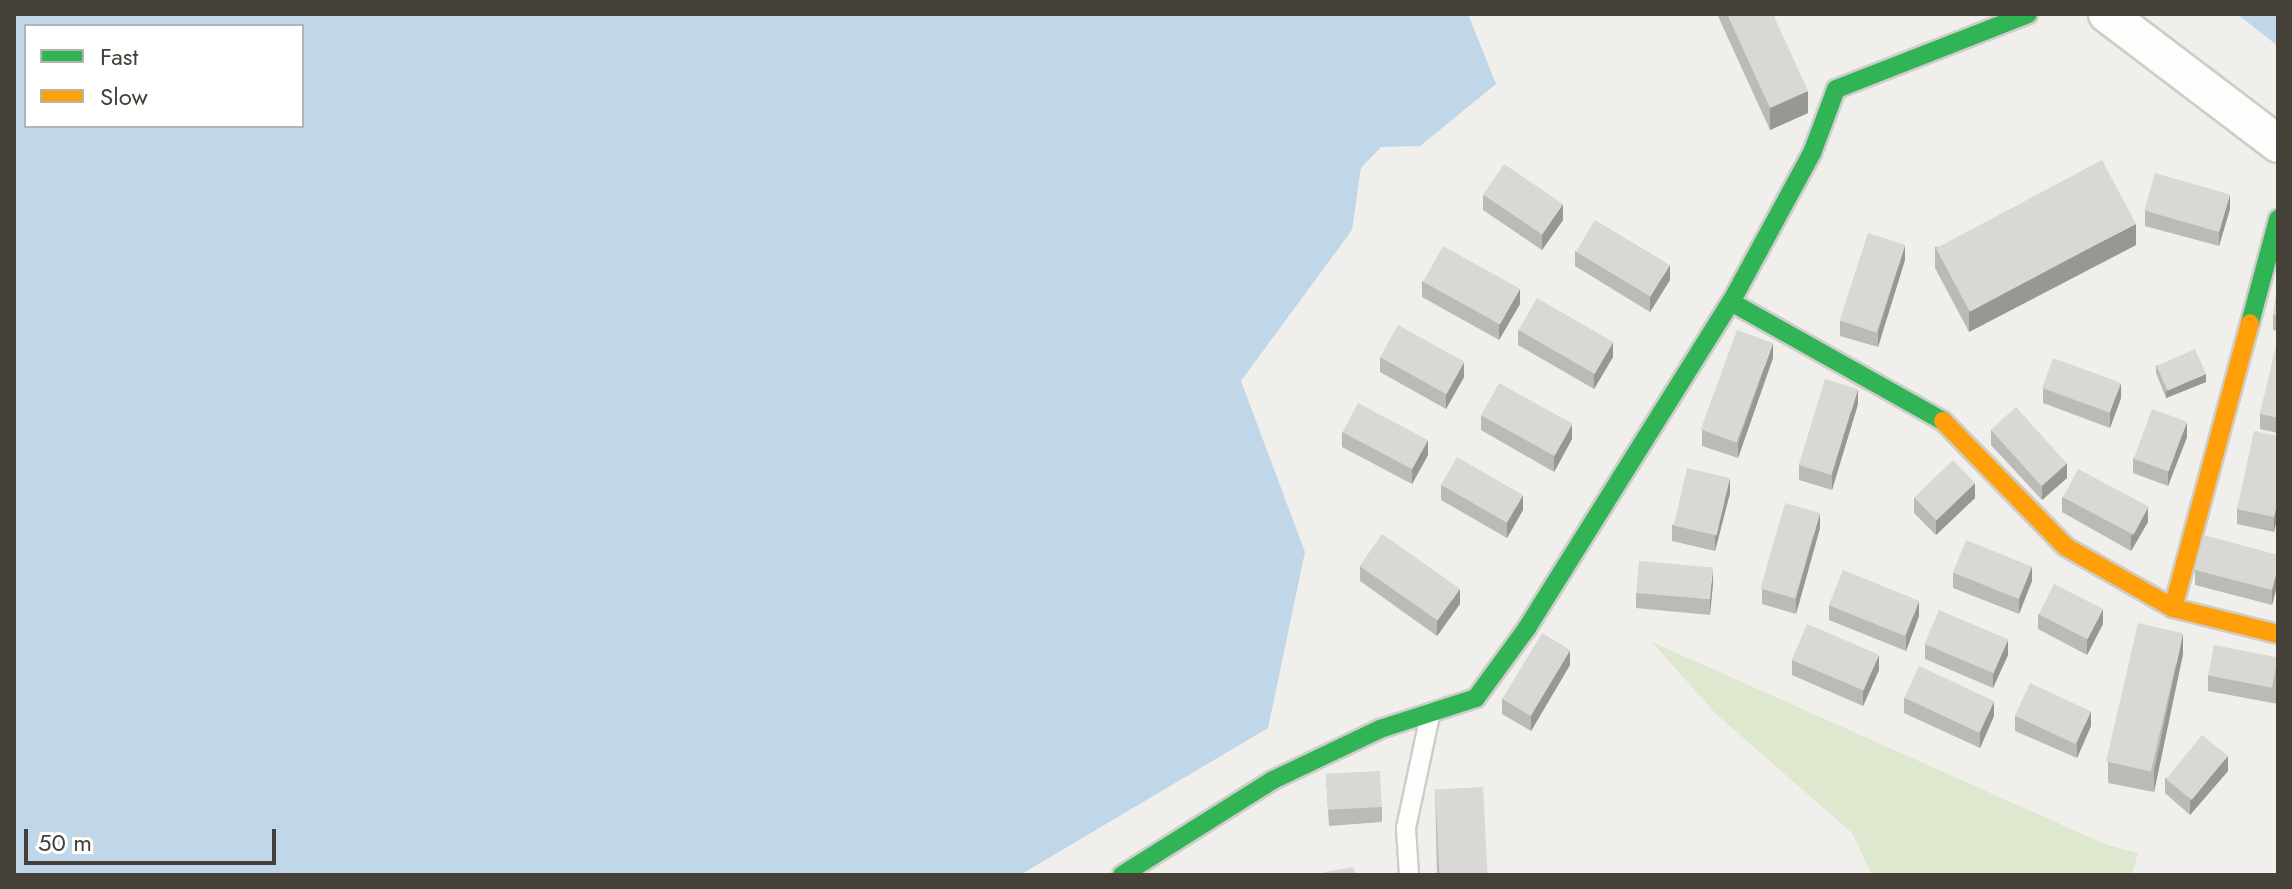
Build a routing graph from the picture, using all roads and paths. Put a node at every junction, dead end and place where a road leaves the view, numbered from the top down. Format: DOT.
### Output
graph roads {
  1 [pos="2028,14"];
  2 [pos="2107,14"];
  3 [pos="2278,144"];
  4 [pos="2278,219"];
  5 [pos="1731,302"];
  6 [pos="2173,608"];
  7 [pos="2278,634"];
  8 [pos="1431,713"];
  9 [pos="1122,875"];
  10 [pos="1409,875"];
  1 -- 5 [label="street"];
  2 -- 3 [label="street"];
  4 -- 6 [label="street"];
  5 -- 6 [label="street"];
  5 -- 8 [label="street"];
  6 -- 7 [label="street"];
  8 -- 9 [label="street"];
  8 -- 10 [label="lane"];
}
